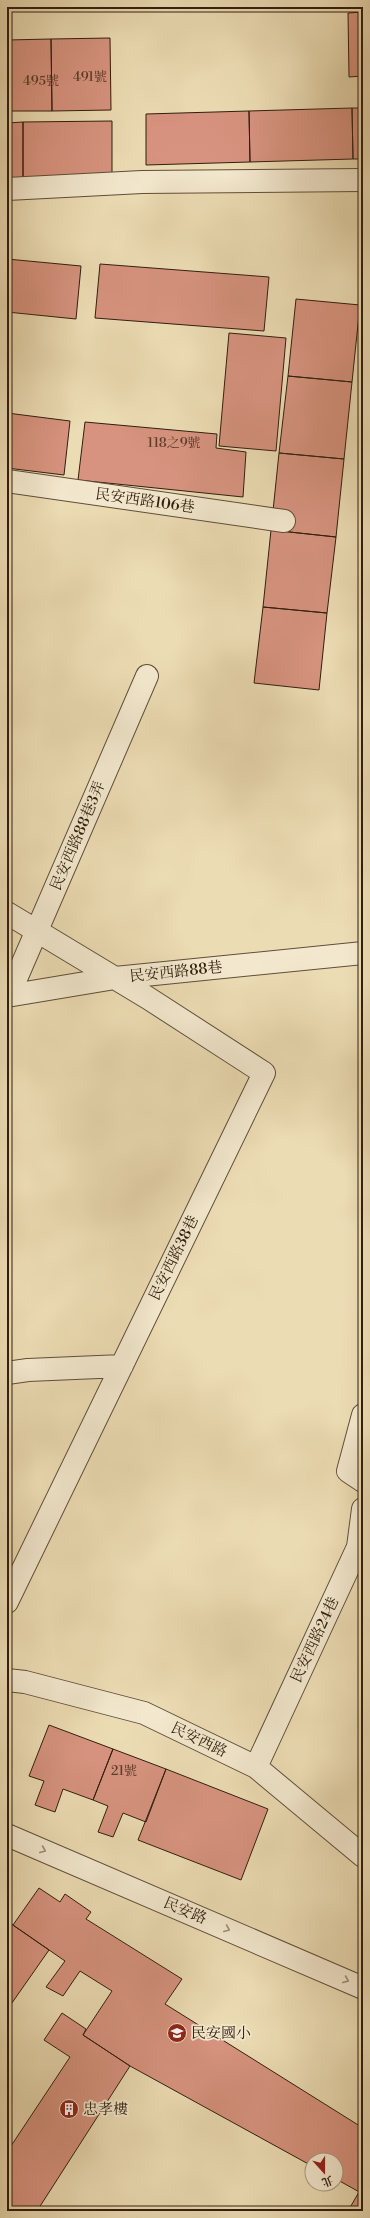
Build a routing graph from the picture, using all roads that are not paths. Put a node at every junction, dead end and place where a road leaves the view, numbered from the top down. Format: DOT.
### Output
graph roads {
  1 [pos="363,180"];
  2 [pos="7,189"];
  3 [pos="7,481"];
  4 [pos="284,521"];
  5 [pos="147,676"];
  6 [pos="7,913"];
  7 [pos="37,931"];
  8 [pos="363,953"];
  9 [pos="115,978"];
  10 [pos="8,996"];
  11 [pos="122,1366"];
  12 [pos="7,1373"];
  13 [pos="363,1415"];
  14 [pos="363,1481"];
  15 [pos="363,1509"];
  16 [pos="7,1602"];
  17 [pos="7,1680"];
  18 [pos="256,1767"];
  19 [pos="7,1835"];
  20 [pos="363,1856"];
  21 [pos="363,1988"];
  1 -- 2 [label="street"];
  3 -- 4 [label="street, 民安西路106巷"];
  5 -- 7 [label="street, 民安西路88巷3弄"];
  6 -- 7 [label="street, 民安西路88巷"];
  7 -- 9 [label="street, 民安西路88巷"];
  7 -- 10 [label="street, 民安西路88巷3弄"];
  8 -- 9 [label="street, 民安西路88巷"];
  9 -- 10 [label="street"];
  9 -- 11 [label="street, 民安西路38巷"];
  11 -- 12 [label="street"];
  11 -- 16 [label="street, 民安西路38巷"];
  13 -- 14 [label="street"];
  15 -- 18 [label="street, 民安西路24巷"];
  17 -- 18 [label="street, 民安西路"];
  18 -- 20 [label="street, 民安西路"];
  19 -- 21 [label="street, 民安路, one-way"];
}
